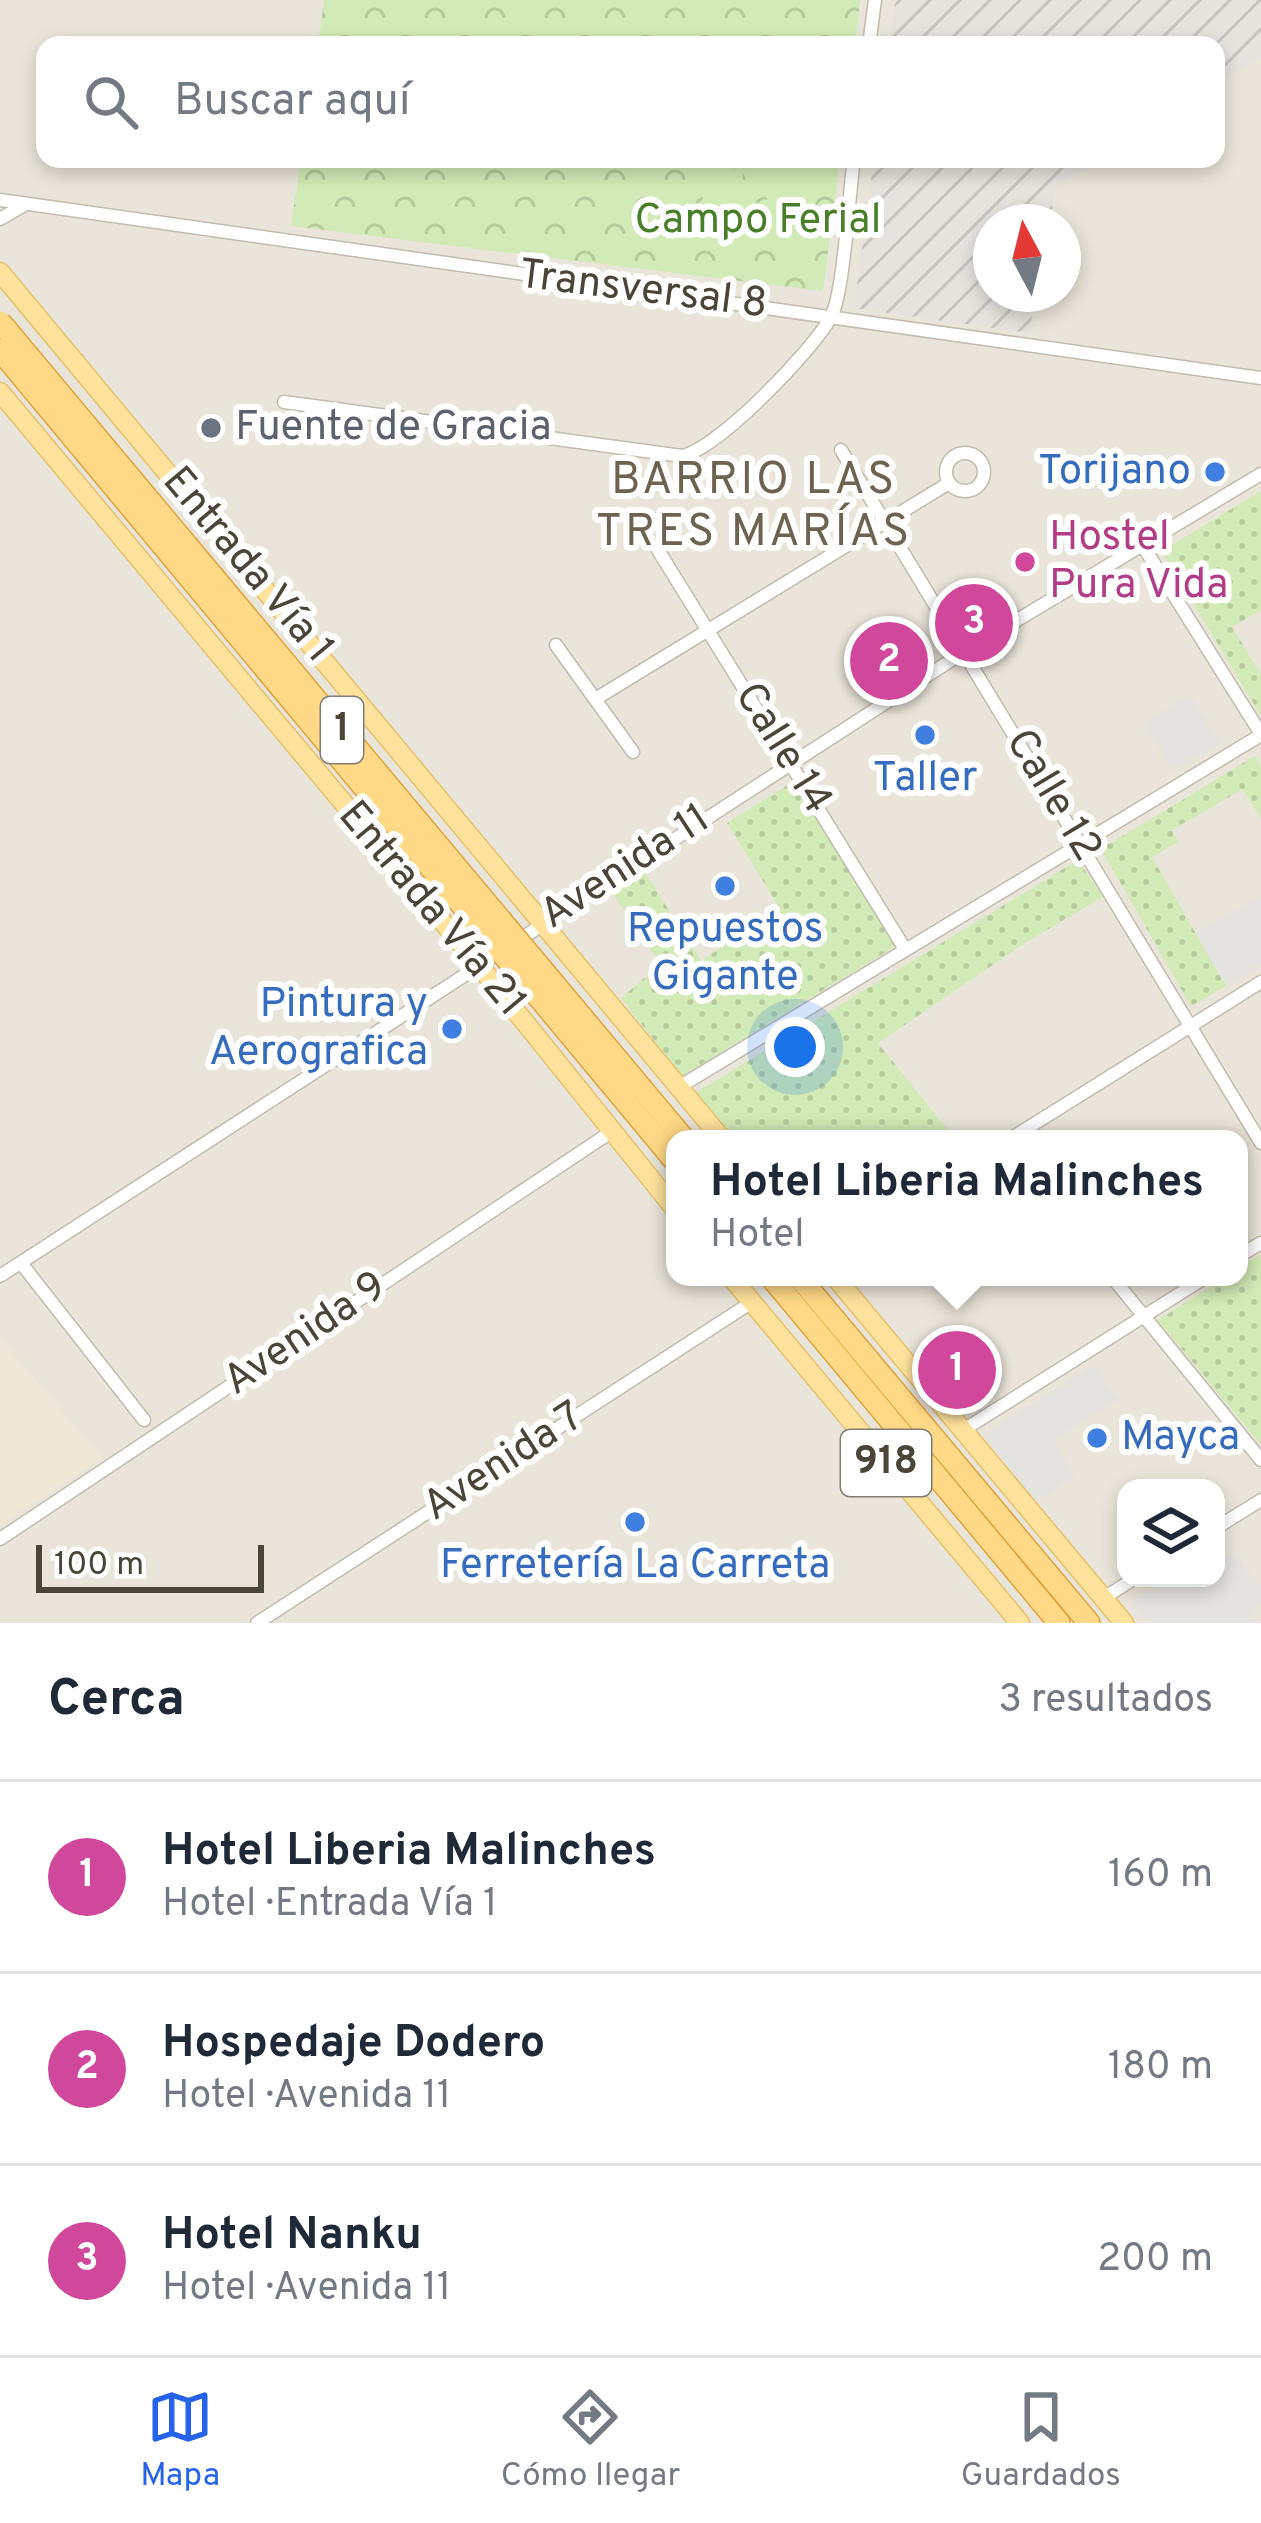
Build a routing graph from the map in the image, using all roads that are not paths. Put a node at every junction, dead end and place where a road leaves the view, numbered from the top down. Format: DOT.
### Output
graph roads {
  1 [pos="875,0"];
  2 [pos="870,36"];
  3 [pos="853,168"];
  4 [pos="0,200"];
  5 [pos="25,205"];
  6 [pos="0,219"];
  7 [pos="0,272"];
  8 [pos="832,315"];
  9 [pos="0,322"];
  10 [pos="0,350"];
  11 [pos="1261,378"];
  12 [pos="0,392"];
  13 [pos="284,402"];
  14 [pos="841,449"];
  15 [pos="1261,474"];
  16 [pos="949,483"];
  17 [pos="888,521"];
  18 [pos="1143,546"];
  19 [pos="658,550"];
  20 [pos="708,632"];
  21 [pos="556,645"];
  22 [pos="967,650"];
  23 [pos="597,698"];
  24 [pos="1261,735"];
  25 [pos="633,752"];
  26 [pos="791,762"];
  27 [pos="1081,847"];
  28 [pos="543,920"];
  29 [pos="905,949"];
  30 [pos="478,964"];
  31 [pos="1261,982"];
  32 [pos="1190,1024"];
  33 [pos="679,1087"];
  34 [pos="676,1130"];
  35 [pos="715,1130"];
  36 [pos="1024,1130"];
  37 [pos="611,1132"];
  38 [pos="1261,1143"];
  39 [pos="666,1150"];
  40 [pos="666,1198"];
  41 [pos="21,1263"];
  42 [pos="0,1276"];
  43 [pos="739,1286"];
  44 [pos="778,1286"];
  45 [pos="807,1286"];
  46 [pos="844,1286"];
  47 [pos="1119,1286"];
  48 [pos="1192,1286"];
  49 [pos="752,1302"];
  50 [pos="1144,1316"];
  51 [pos="144,1420"];
  52 [pos="965,1429"];
  53 [pos="1261,1460"];
  54 [pos="1261,1500"];
  55 [pos="1225,1522"];
  56 [pos="0,1539"];
  57 [pos="1122,1587"];
  58 [pos="1104,1598"];
  59 [pos="256,1623"];
  60 [pos="1020,1623"];
  61 [pos="1059,1623"];
  62 [pos="1089,1623"];
  63 [pos="1124,1623"];
  1 -- 2 [label="street"];
  3 -- 8 [label="street"];
  4 -- 5 [label="street, Transversal 8"];
  5 -- 6 [label="street"];
  5 -- 8 [label="street, Transversal 8"];
  7 -- 28 [label="main road, Entrada Vía 1"];
  8 -- 11 [label="street, Transversal 8"];
  8 -- 13 [label="street"];
  9 -- 34 [label="highway, 1, bridge"];
  10 -- 39 [label="highway, 1, bridge"];
  12 -- 30 [label="main road, Entrada Vía 21"];
  14 -- 17 [label="street, Calle 12"];
  15 -- 18 [label="street, Avenida 11"];
  16 -- 17 [label="street"];
  17 -- 20 [label="street"];
  17 -- 22 [label="street, Calle 12"];
  18 -- 22 [label="street, Avenida 11"];
  18 -- 24 [label="street"];
  19 -- 20 [label="street, Calle 14"];
  20 -- 23 [label="street"];
  20 -- 26 [label="street, Calle 14"];
  21 -- 23 [label="street"];
  22 -- 26 [label="street, Avenida 11"];
  22 -- 27 [label="street, Calle 12"];
  23 -- 25 [label="street"];
  24 -- 27 [label="street"];
  26 -- 28 [label="street, Avenida 11"];
  26 -- 29 [label="street, Calle 14"];
  27 -- 29 [label="street"];
  27 -- 32 [label="street, Calle 12"];
  28 -- 30 [label="street, Avenida 11"];
  28 -- 33 [label="main road, Entrada Vía 1"];
  29 -- 33 [label="street"];
  30 -- 37 [label="main road, Entrada Vía 21"];
  30 -- 41 [label="street, Avenida 11"];
  31 -- 32 [label="street"];
  32 -- 36 [label="street"];
  32 -- 38 [label="street, Calle 12"];
  33 -- 35 [label="main road, Entrada Vía 1"];
  37 -- 40 [label="main road, Entrada Vía 21"];
  37 -- 56 [label="street, Avenida 9"];
  41 -- 42 [label="street, Avenida 11"];
  41 -- 51 [label="street"];
  43 -- 49 [label="main road"];
  44 -- 61 [label="highway"];
  45 -- 62 [label="highway"];
  46 -- 52 [label="main road"];
  47 -- 50 [label="street"];
  48 -- 50 [label="street"];
  49 -- 59 [label="street, Avenida 7"];
  49 -- 60 [label="main road, 918"];
  50 -- 52 [label="street"];
  50 -- 53 [label="street"];
  52 -- 58 [label="main road"];
  54 -- 55 [label="street"];
  57 -- 58 [label="street"];
  58 -- 63 [label="main road"];
}
